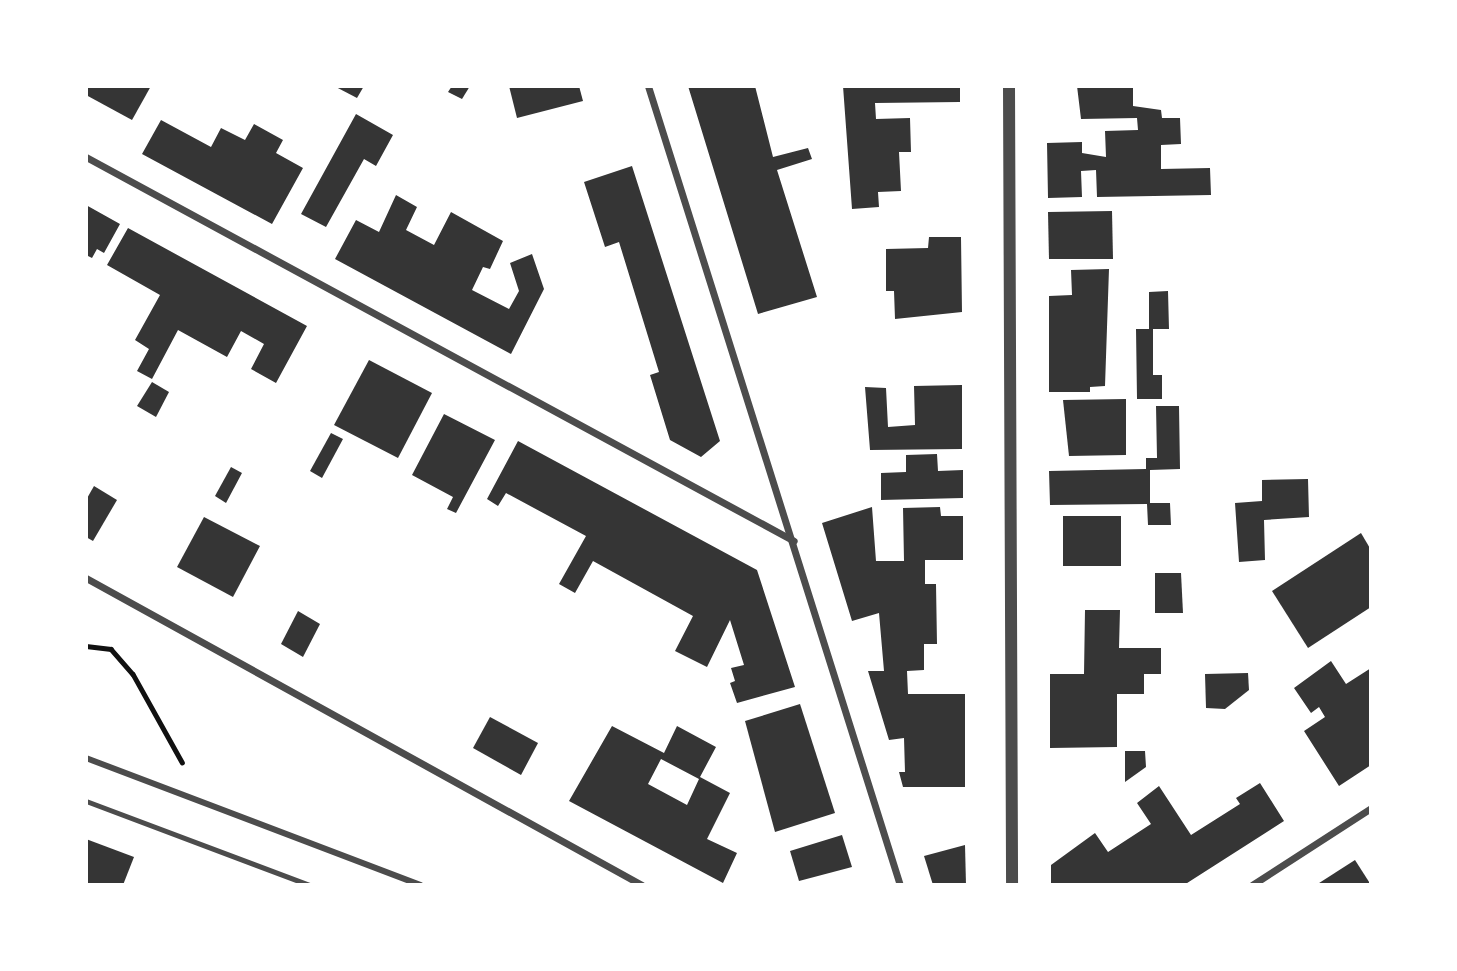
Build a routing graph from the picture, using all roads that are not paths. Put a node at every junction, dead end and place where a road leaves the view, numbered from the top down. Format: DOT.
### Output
graph roads {
  1 [pos="648,86"];
  2 [pos="1009,86"];
  3 [pos="86,157"];
  4 [pos="794,541"];
  5 [pos="86,578"];
  6 [pos="86,758"];
  7 [pos="86,802"];
  8 [pos="1371,808"];
  9 [pos="310,885"];
  10 [pos="421,885"];
  11 [pos="642,885"];
  12 [pos="900,885"];
  13 [pos="1012,885"];
  14 [pos="1252,885"];
  1 -- 4 [label="street"];
  2 -- 13 [label="street"];
  3 -- 4 [label="street"];
  4 -- 12 [label="street"];
  5 -- 11 [label="street"];
  6 -- 10 [label="street"];
  7 -- 9 [label="lane"];
  8 -- 14 [label="street"];
}
